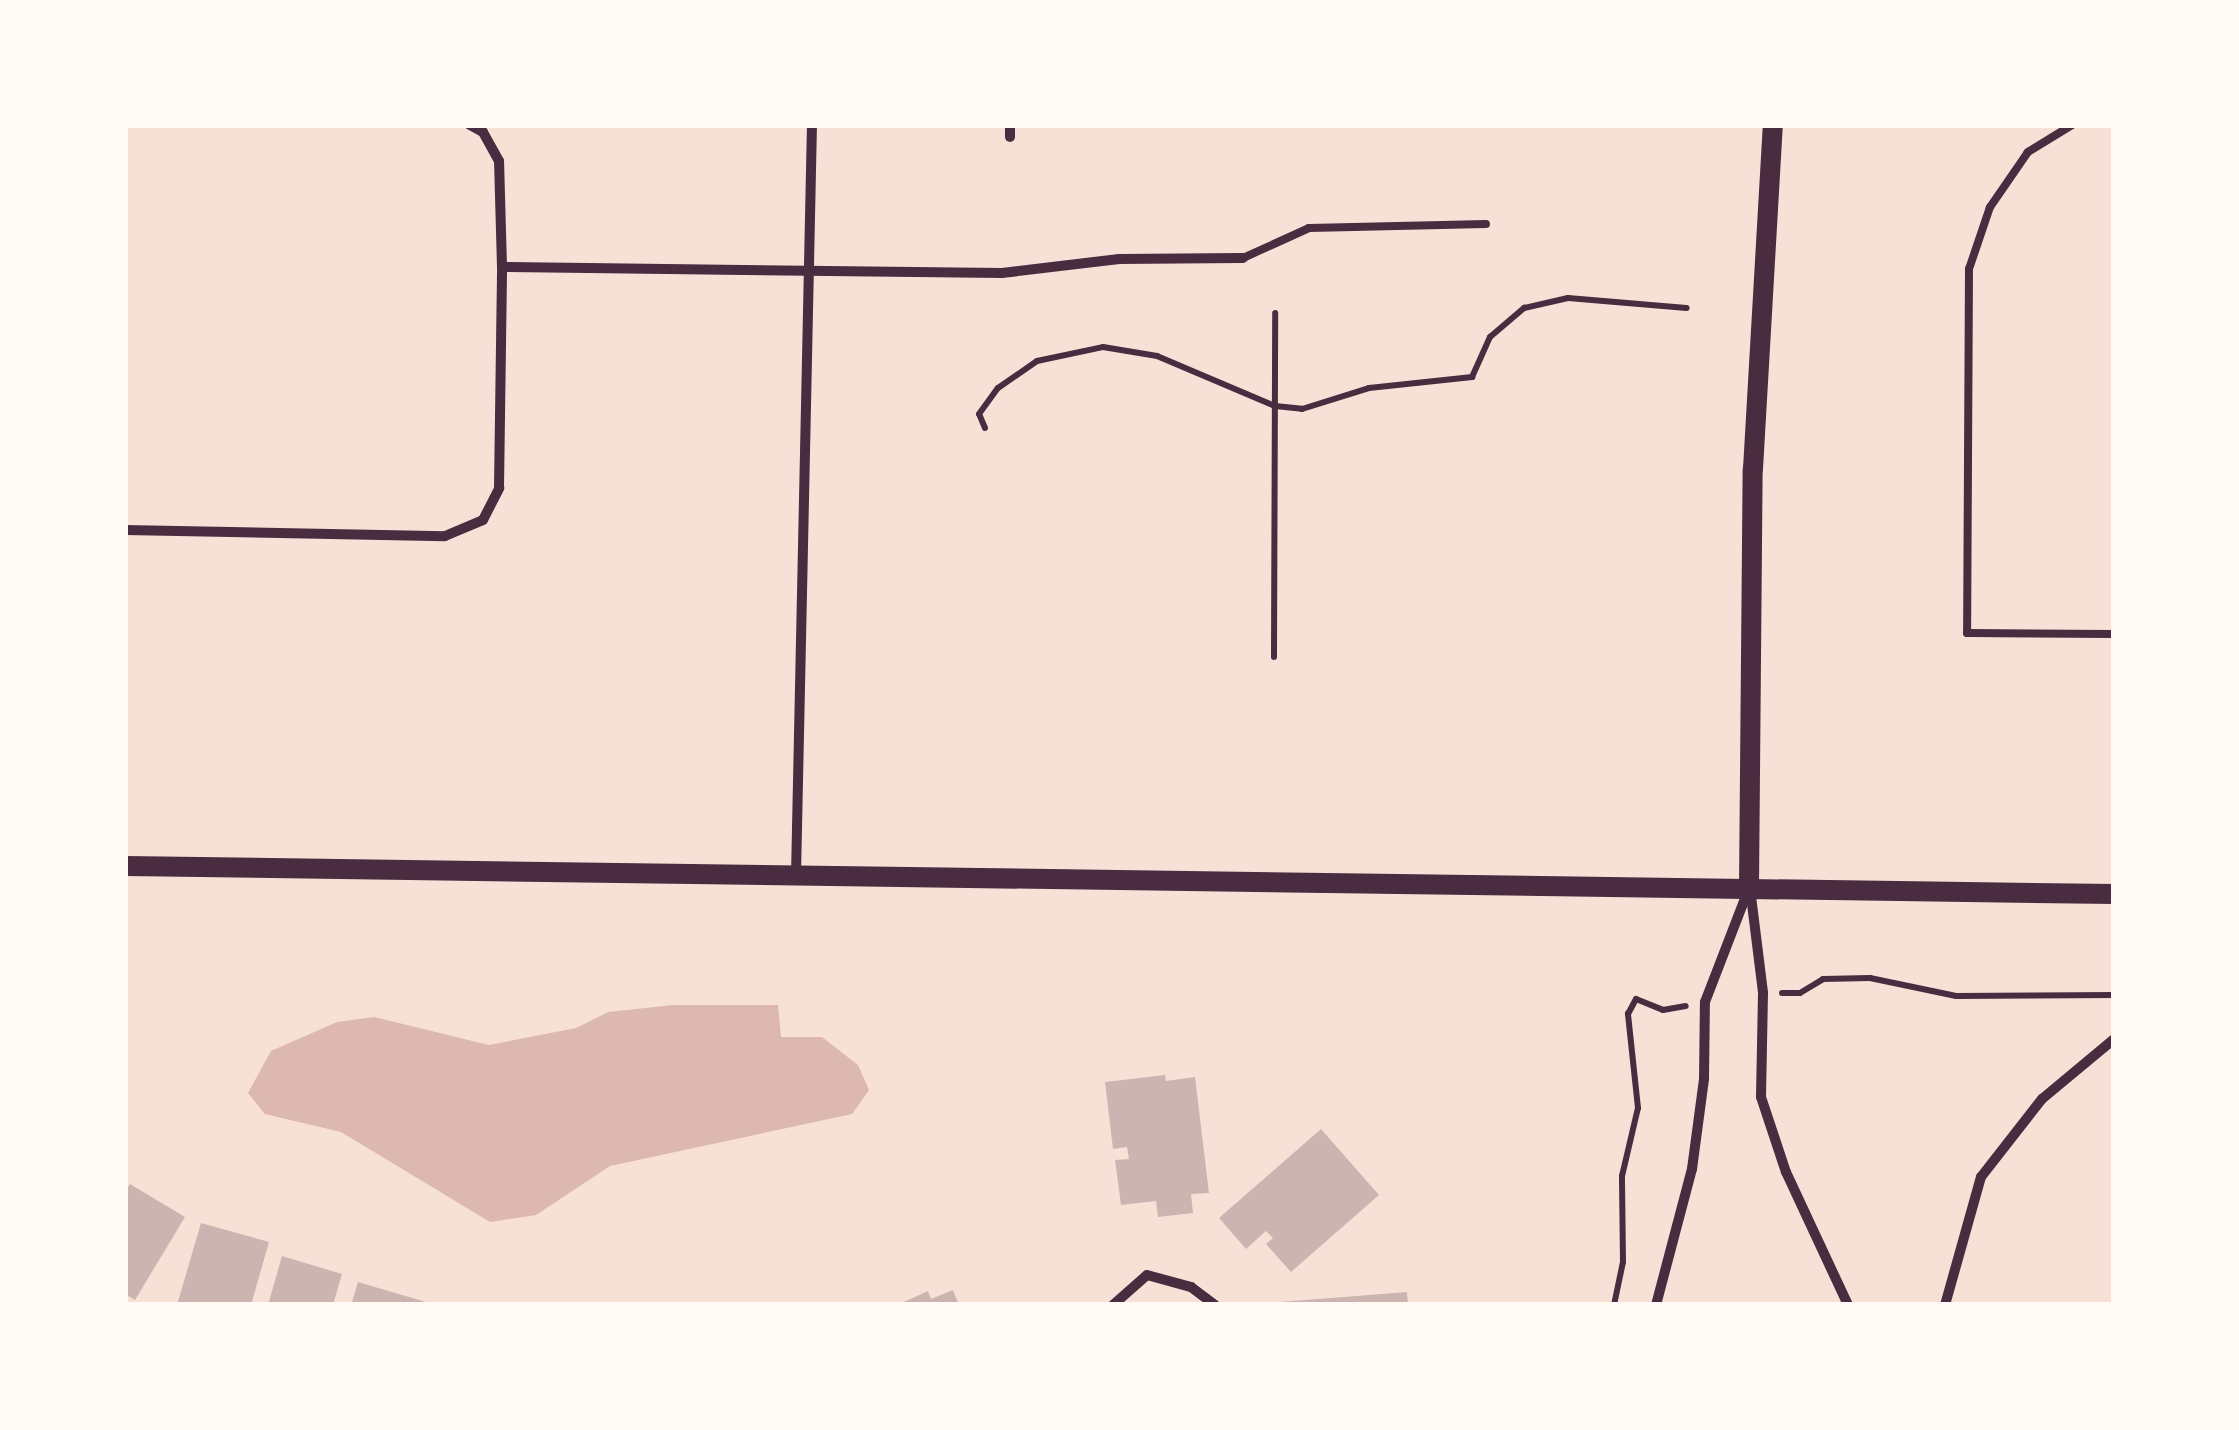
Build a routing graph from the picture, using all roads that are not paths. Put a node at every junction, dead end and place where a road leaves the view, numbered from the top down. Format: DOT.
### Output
graph roads {
  1 [pos="470,125"];
  2 [pos="812,125"];
  3 [pos="1773,125"];
  4 [pos="2072,125"];
  5 [pos="1486,224"];
  6 [pos="1243,258"];
  7 [pos="502,267"];
  8 [pos="810,270"];
  9 [pos="125,530"];
  10 [pos="2114,634"];
  11 [pos="125,866"];
  12 [pos="796,876"];
  13 [pos="1750,888"];
  14 [pos="2114,894"];
  15 [pos="2114,1039"];
  16 [pos="1113,1305"];
  17 [pos="1215,1305"];
  18 [pos="1656,1305"];
  19 [pos="1848,1305"];
  20 [pos="1945,1305"];
  1 -- 7 [label="street"];
  2 -- 8 [label="street"];
  3 -- 13 [label="main road"];
  4 -- 10 [label="lane"];
  5 -- 6 [label="lane"];
  6 -- 8 [label="street"];
  7 -- 8 [label="street"];
  7 -- 9 [label="street"];
  8 -- 12 [label="street"];
  11 -- 12 [label="main road"];
  12 -- 13 [label="main road"];
  13 -- 14 [label="main road"];
  13 -- 18 [label="street"];
  13 -- 19 [label="street"];
  15 -- 20 [label="street"];
  16 -- 17 [label="street"];
}
